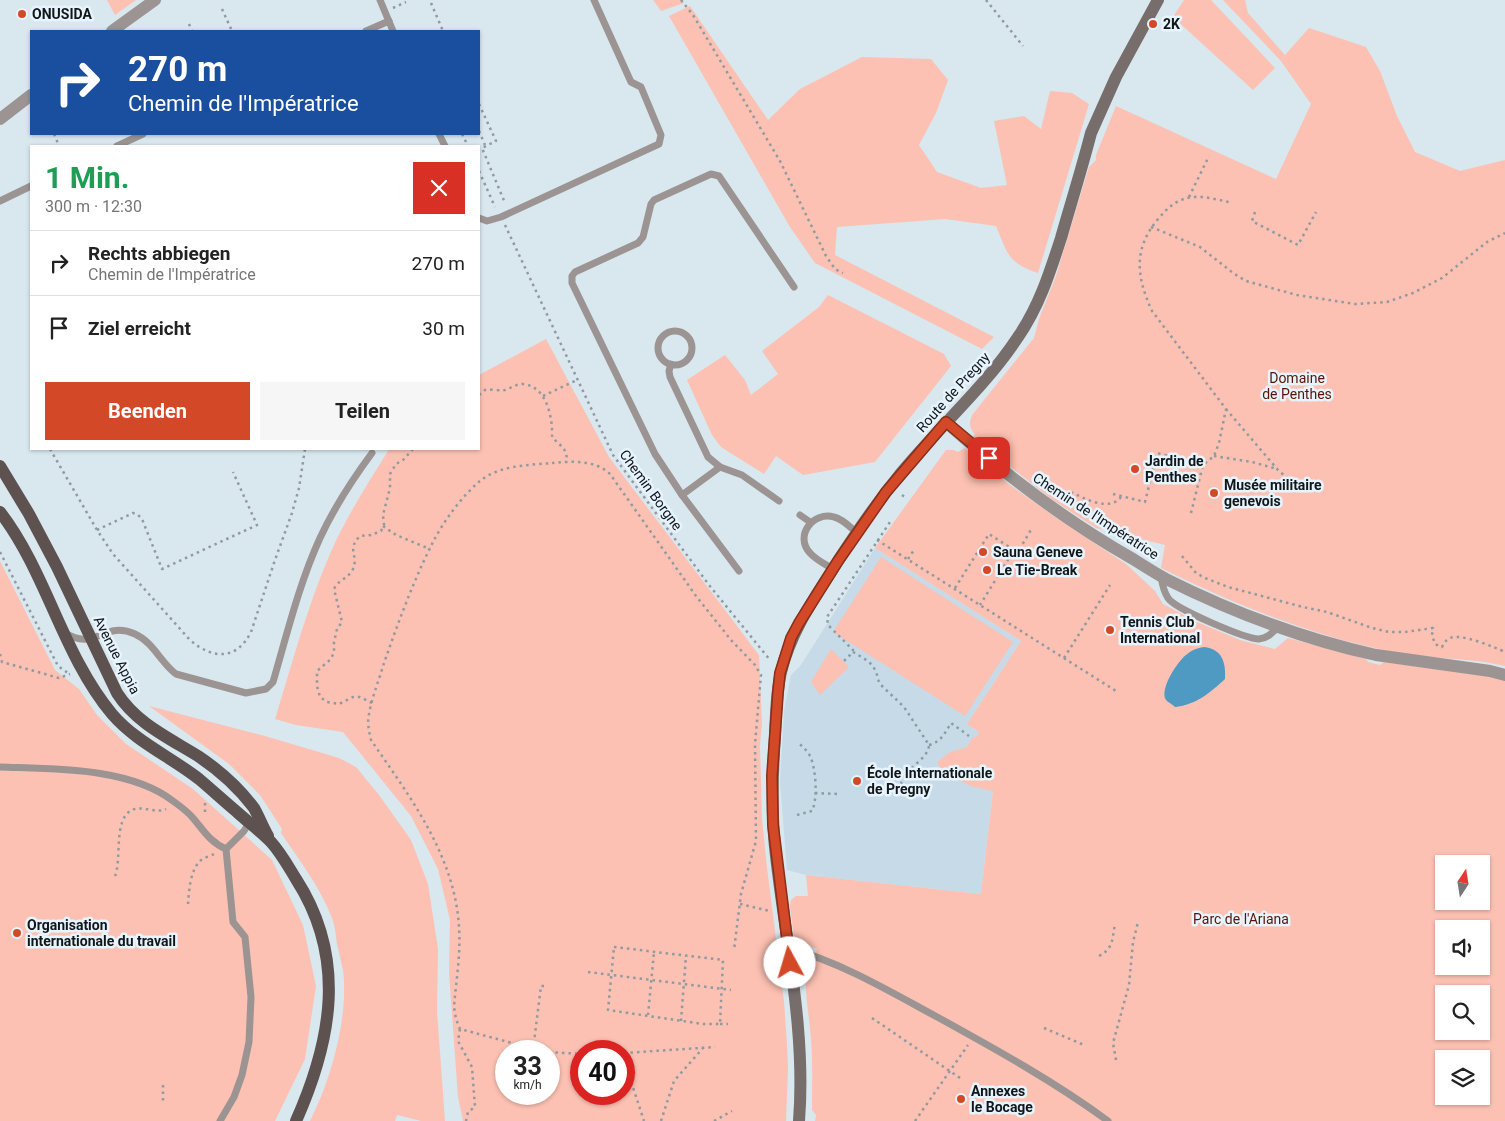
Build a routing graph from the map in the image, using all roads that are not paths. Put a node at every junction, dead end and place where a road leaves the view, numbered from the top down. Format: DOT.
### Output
graph roads {
  1 [pos="155,0"];
  2 [pos="380,0"];
  3 [pos="594,0"];
  4 [pos="1158,0"];
  5 [pos="389,21"];
  6 [pos="113,30"];
  7 [pos="368,30"];
  8 [pos="393,30"];
  9 [pos="30,97"];
  10 [pos="0,119"];
  11 [pos="141,135"];
  12 [pos="119,145"];
  13 [pos="30,186"];
  14 [pos="0,201"];
  15 [pos="480,218"];
  16 [pos="794,287"];
  17 [pos="671,364"];
  18 [pos="946,422"];
  19 [pos="372,453"];
  20 [pos="0,466"];
  21 [pos="720,468"];
  22 [pos="682,495"];
  23 [pos="779,501"];
  24 [pos="0,512"];
  25 [pos="800,515"];
  26 [pos="810,522"];
  27 [pos="857,533"];
  28 [pos="833,569"];
  29 [pos="739,571"];
  30 [pos="1161,576"];
  31 [pos="1278,627"];
  32 [pos="65,632"];
  33 [pos="91,639"];
  34 [pos="1505,675"];
  35 [pos="0,767"];
  36 [pos="249,823"];
  37 [pos="271,842"];
  38 [pos="226,849"];
  39 [pos="788,948"];
  40 [pos="220,1121"];
  41 [pos="296,1121"];
  42 [pos="799,1121"];
  43 [pos="1108,1121"];
  1 -- 6 [label="street"];
  2 -- 5 [label="lane"];
  3 -- 15 [label="lane"];
  4 -- 18 [label="street, Route de Pregny"];
  5 -- 7 [label="lane"];
  5 -- 8 [label="lane"];
  9 -- 10 [label="street"];
  11 -- 12 [label="lane"];
  13 -- 14 [label="lane"];
  16 -- 22 [label="lane"];
  17 -- 17 [label="lane"];
  17 -- 21 [label="lane"];
  18 -- 27 [label="street, Route de Pregny"];
  18 -- 30 [label="street, Chemin de l'Impératrice"];
  19 -- 33 [label="lane"];
  20 -- 33 [label="main road, Avenue Appia"];
  21 -- 22 [label="lane"];
  21 -- 23 [label="lane"];
  22 -- 29 [label="lane"];
  24 -- 32 [label="main road, Avenue Appia"];
  25 -- 26 [label="lane"];
  26 -- 27 [label="lane"];
  26 -- 28 [label="lane"];
  27 -- 28 [label="street, Route de Pregny"];
  28 -- 39 [label="street, Route de Pregny"];
  30 -- 31 [label="street, Chemin de l'Impératrice"];
  30 -- 31 [label="lane"];
  31 -- 34 [label="street, Chemin de l'Impératrice"];
  32 -- 33 [label="lane"];
  32 -- 36 [label="main road, Avenue Appia"];
  33 -- 37 [label="main road, Avenue Appia"];
  35 -- 38 [label="lane"];
  36 -- 37 [label="main road, Avenue Appia"];
  36 -- 38 [label="lane"];
  37 -- 41 [label="main road, Avenue Appia"];
  38 -- 40 [label="lane"];
  39 -- 42 [label="street, Route de Pregny"];
  39 -- 43 [label="lane"];
}
